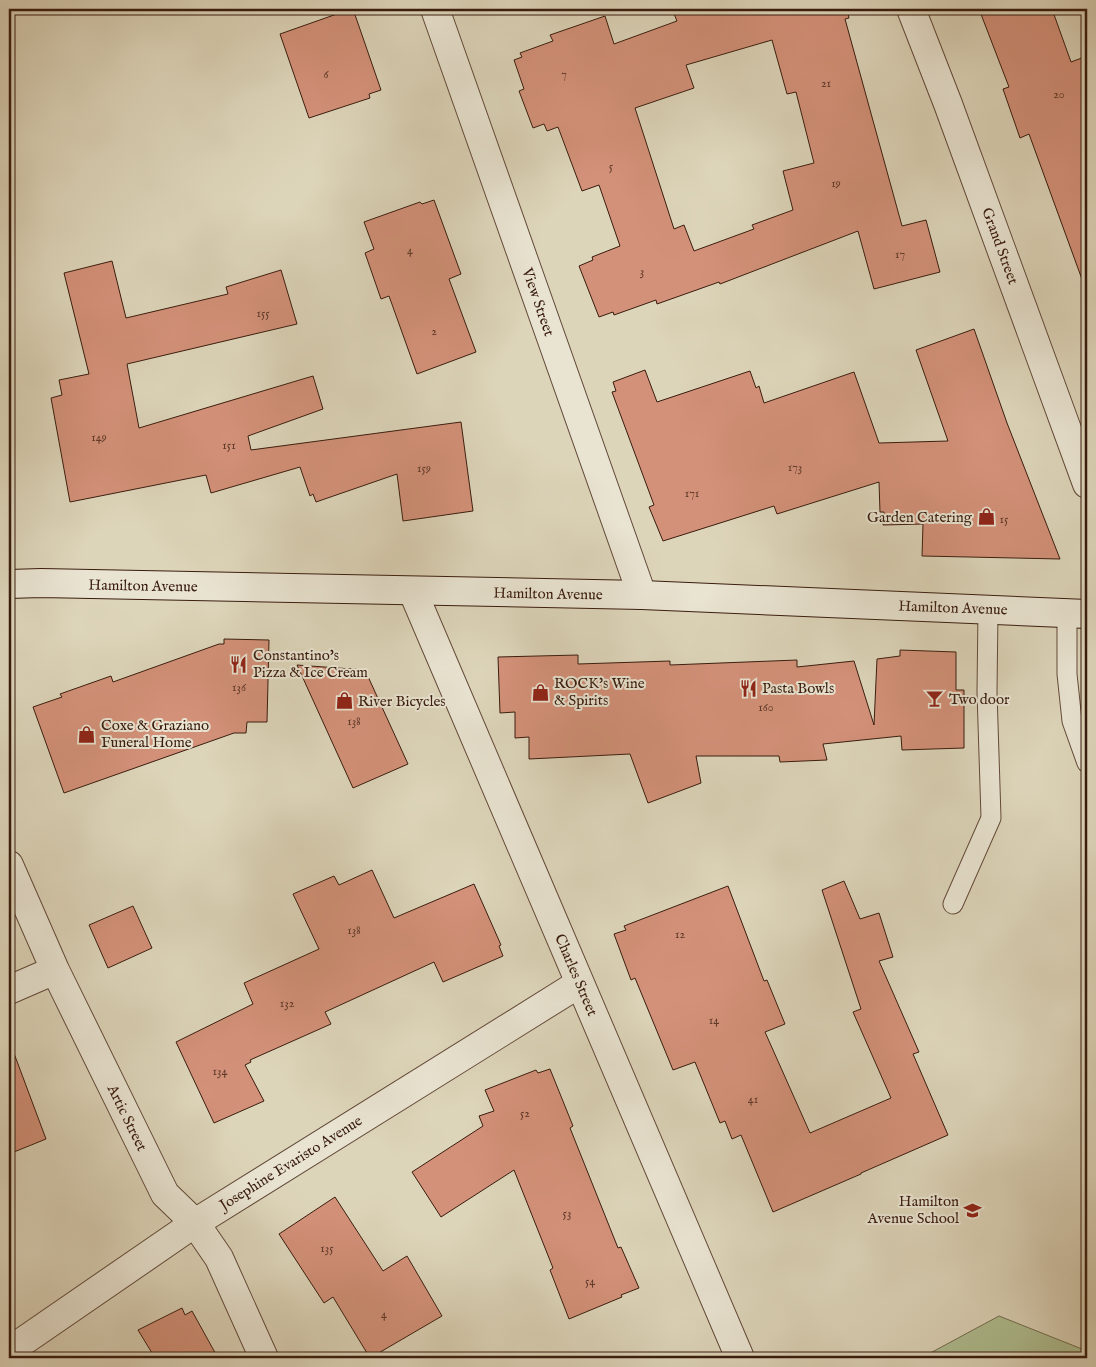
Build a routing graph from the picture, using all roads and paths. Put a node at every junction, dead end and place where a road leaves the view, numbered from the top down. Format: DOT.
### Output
graph roads {
  1 [pos="435,9"];
  2 [pos="911,9"];
  3 [pos="1087,484"];
  4 [pos="9,584"];
  5 [pos="412,592"];
  6 [pos="642,595"];
  7 [pos="988,610"];
  8 [pos="1077,614"];
  9 [pos="1087,763"];
  10 [pos="9,865"];
  11 [pos="953,904"];
  12 [pos="55,970"];
  13 [pos="580,984"];
  14 [pos="9,990"];
  15 [pos="195,1223"];
  16 [pos="9,1351"];
  17 [pos="264,1358"];
  18 [pos="740,1358"];
  1 -- 6 [label="street, View Street"];
  2 -- 3 [label="street, Grand Street"];
  4 -- 5 [label="street, Hamilton Avenue"];
  5 -- 6 [label="street, Hamilton Avenue"];
  5 -- 13 [label="street, Charles Street"];
  6 -- 7 [label="street, Hamilton Avenue"];
  7 -- 8 [label="street, Hamilton Avenue"];
  7 -- 11 [label="lane"];
  8 -- 9 [label="lane"];
  10 -- 12 [label="street, Artic Street"];
  12 -- 14 [label="street"];
  12 -- 15 [label="street, Artic Street"];
  13 -- 15 [label="street, Josephine Evaristo Avenue"];
  13 -- 18 [label="street, Charles Street"];
  15 -- 16 [label="street, Josephine Evaristo Avenue"];
  15 -- 17 [label="street, Artic Street"];
}
